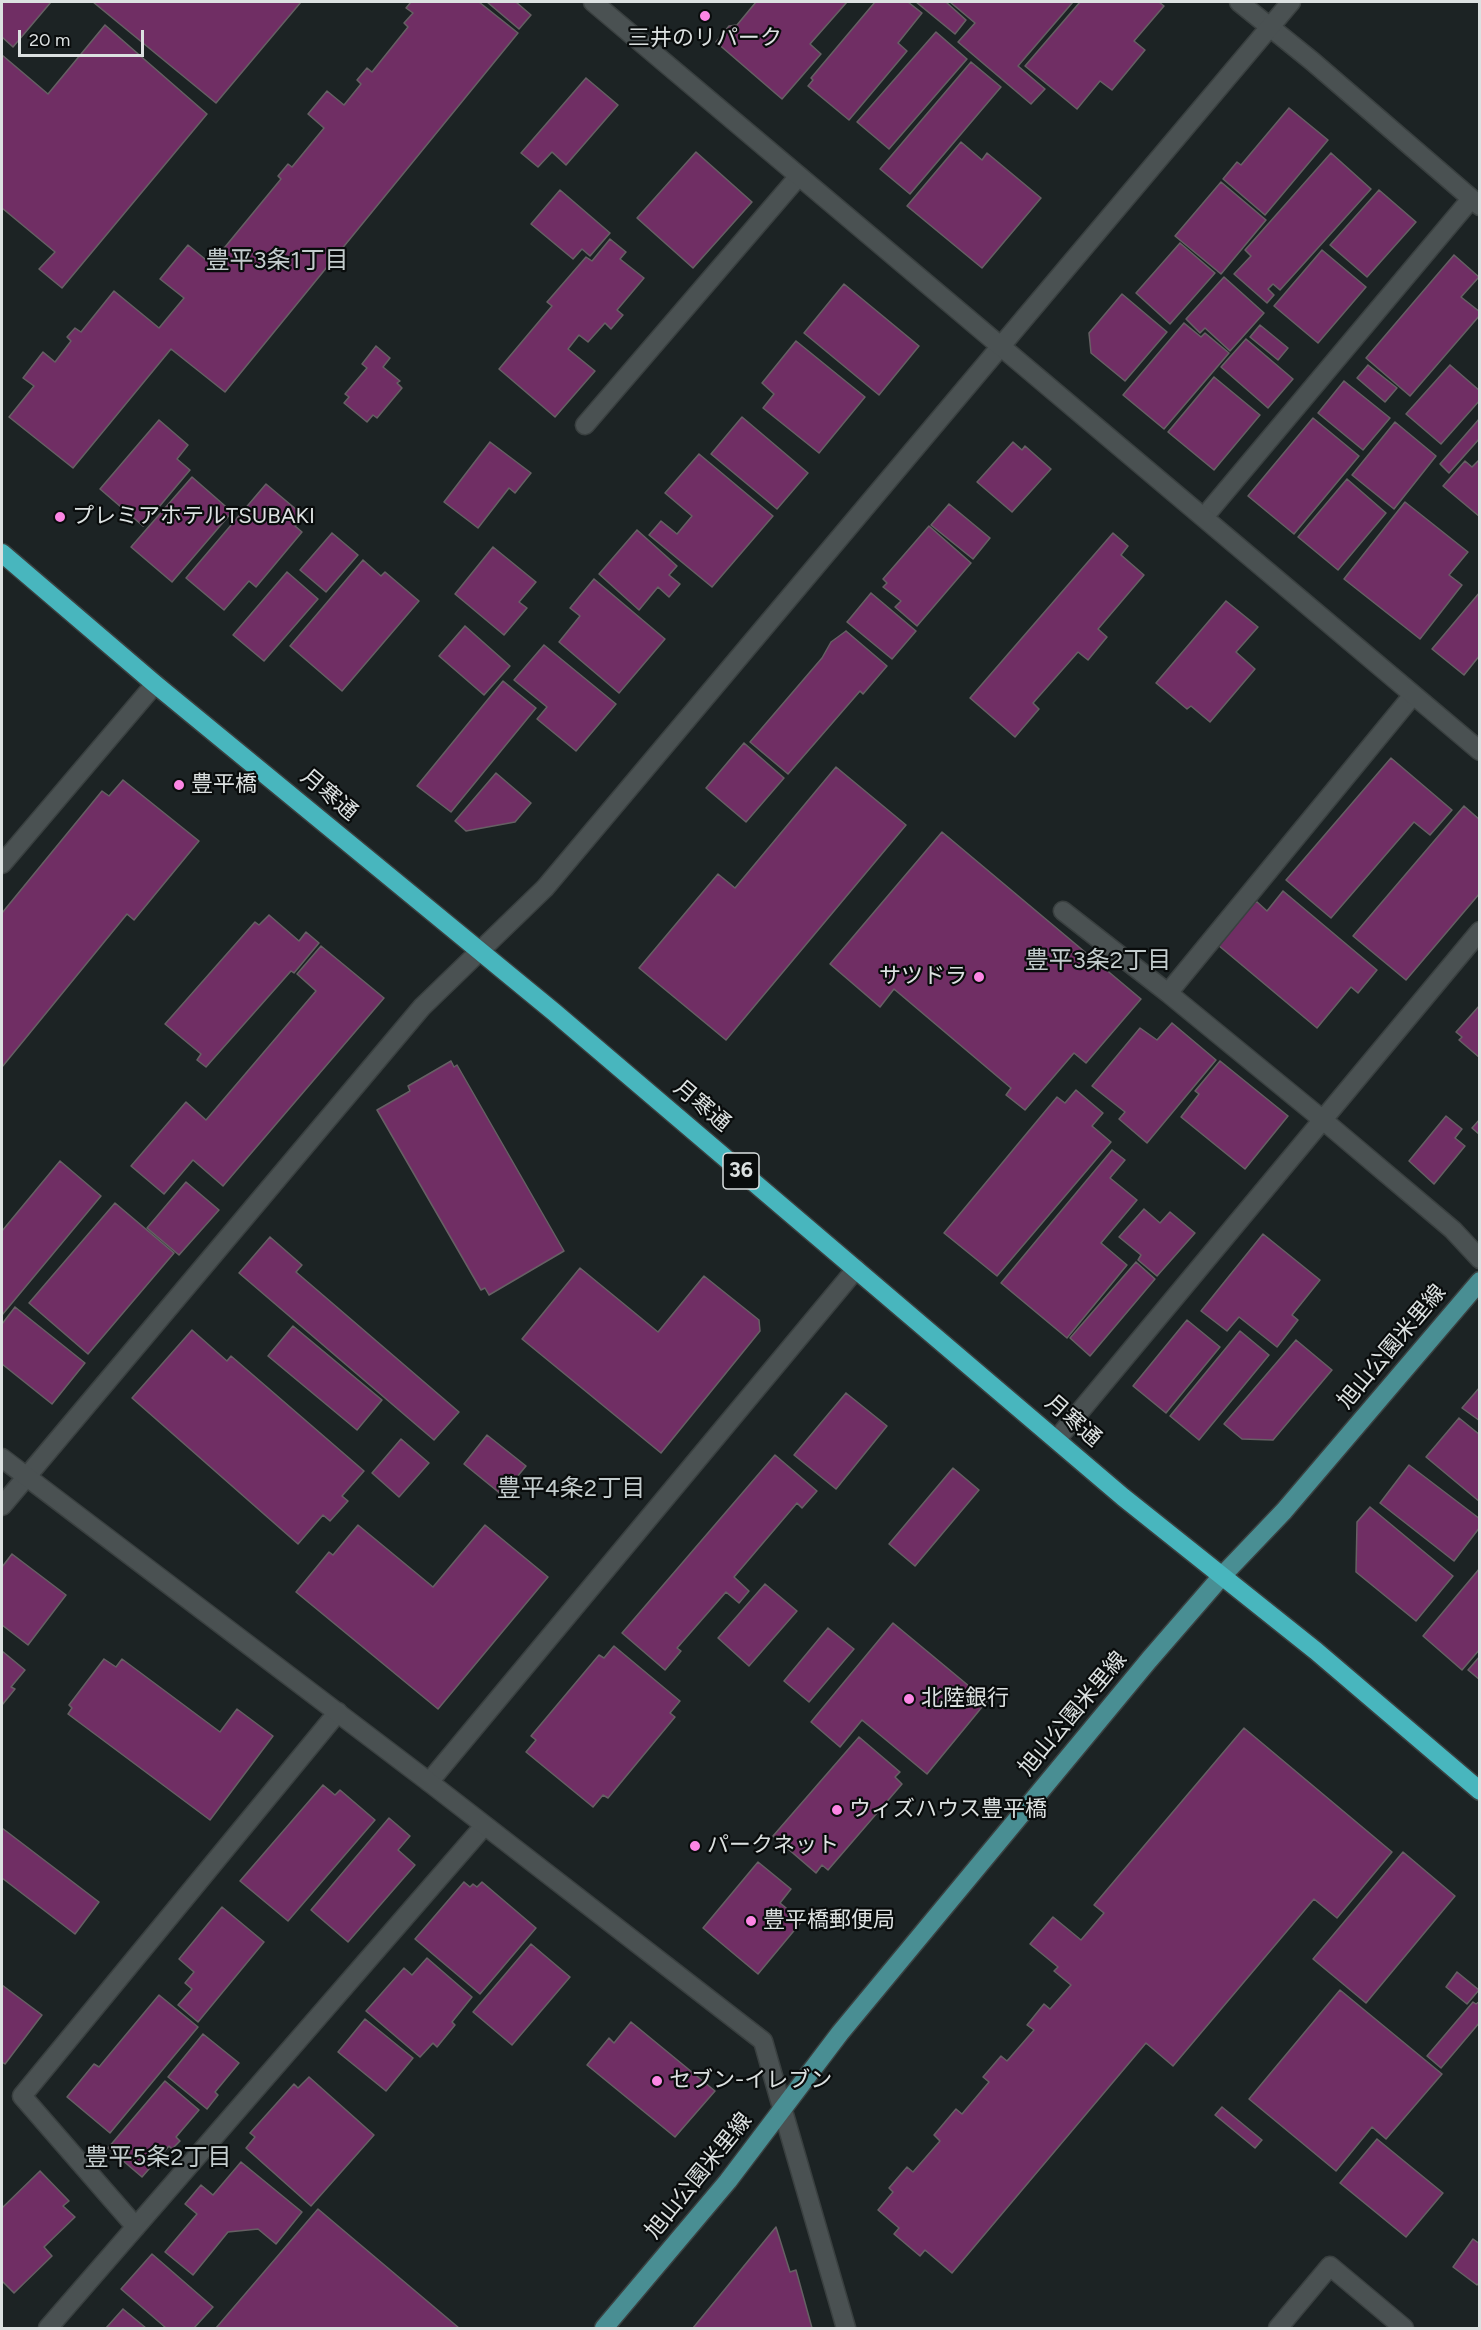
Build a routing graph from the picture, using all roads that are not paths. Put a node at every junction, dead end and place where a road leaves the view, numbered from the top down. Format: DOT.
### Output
graph roads {
  1 [pos="593,2"];
  2 [pos="1239,2"];
  3 [pos="1291,2"];
  4 [pos="1269,26"];
  5 [pos="799,176"];
  6 [pos="1475,202"];
  7 [pos="1001,346"];
  8 [pos="585,425"];
  9 [pos="1204,517"];
  10 [pos="2,553"];
  11 [pos="155,684"];
  12 [pos="1413,695"];
  13 [pos="1479,752"];
  14 [pos="2,864"];
  15 [pos="1063,911"];
  16 [pos="1479,931"];
  17 [pos="479,950"];
  18 [pos="1168,993"];
  19 [pos="1323,1120"];
  20 [pos="1479,1258"];
  21 [pos="856,1269"];
  22 [pos="1479,1281"];
  23 [pos="1057,1439"];
  24 [pos="2,1458"];
  25 [pos="27,1476"];
  26 [pos="2,1506"];
  27 [pos="1221,1577"];
  28 [pos="338,1712"];
  29 [pos="429,1782"];
  30 [pos="1479,1791"];
  31 [pos="484,1826"];
  32 [pos="783,2111"];
  33 [pos="136,2227"];
  34 [pos="48,2328"];
  35 [pos="604,2328"];
  36 [pos="846,2328"];
  37 [pos="1278,2328"];
  38 [pos="1404,2328"];
  1 -- 5 [label="street"];
  2 -- 4 [label="street"];
  3 -- 4 [label="street"];
  4 -- 6 [label="street"];
  4 -- 7 [label="street"];
  5 -- 7 [label="street"];
  5 -- 8 [label="street"];
  6 -- 9 [label="street"];
  7 -- 9 [label="street"];
  7 -- 17 [label="street"];
  9 -- 12 [label="street"];
  10 -- 11 [label="highway, 月寒通 / 36"];
  11 -- 14 [label="street"];
  11 -- 17 [label="highway, 月寒通 / 36"];
  12 -- 13 [label="street"];
  12 -- 18 [label="street"];
  15 -- 18 [label="street"];
  16 -- 19 [label="street"];
  17 -- 21 [label="highway, 月寒通 / 36"];
  17 -- 25 [label="street"];
  18 -- 19 [label="street"];
  19 -- 20 [label="street"];
  19 -- 23 [label="street"];
  21 -- 23 [label="highway, 月寒通 / 36"];
  21 -- 29 [label="street"];
  22 -- 27 [label="main road, 旭山公園米里線"];
  23 -- 27 [label="highway, 月寒通 / 36"];
  24 -- 25 [label="street"];
  25 -- 26 [label="street"];
  25 -- 28 [label="street"];
  27 -- 30 [label="highway, 月寒通 / 36"];
  27 -- 32 [label="main road, 旭山公園米里線"];
  28 -- 29 [label="street"];
  28 -- 33 [label="street"];
  29 -- 31 [label="street"];
  31 -- 32 [label="street"];
  31 -- 33 [label="street"];
  32 -- 35 [label="main road, 旭山公園米里線"];
  32 -- 36 [label="street"];
  33 -- 34 [label="street"];
  37 -- 38 [label="street"];
}
